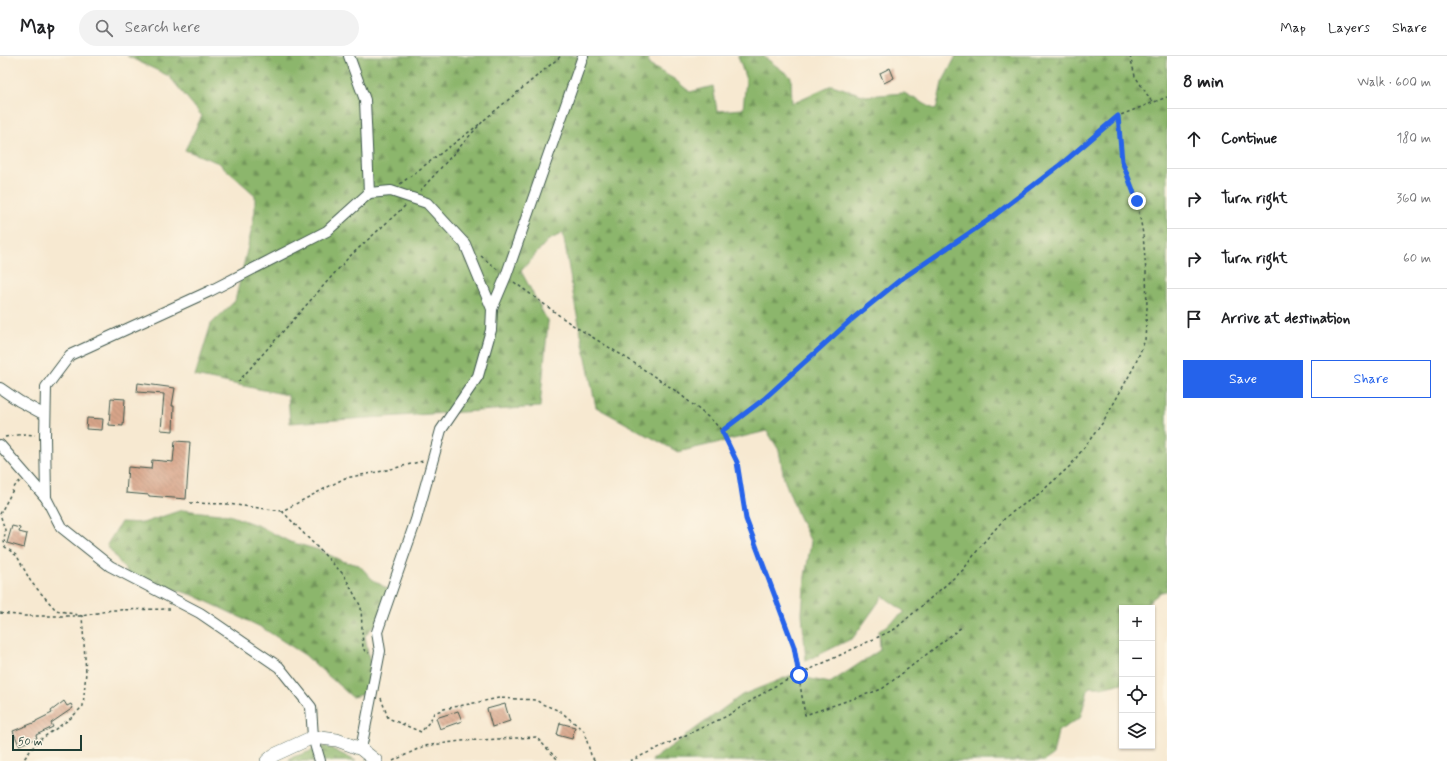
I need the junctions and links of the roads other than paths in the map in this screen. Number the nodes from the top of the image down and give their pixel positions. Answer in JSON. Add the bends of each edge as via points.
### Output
{"nodes":[{"id":1,"x":349,"y":56,"type":"edge"},
{"id":2,"x":583,"y":56,"type":"edge"},
{"id":3,"x":369,"y":193,"type":"junction"},
{"id":4,"x":492,"y":309,"type":"junction"},
{"id":5,"x":0,"y":388,"type":"edge"},
{"id":6,"x":45,"y":415,"type":"junction"},
{"id":7,"x":0,"y":444,"type":"edge"},
{"id":8,"x":46,"y":498,"type":"junction"},
{"id":9,"x":313,"y":737,"type":"junction"},
{"id":10,"x":361,"y":749,"type":"junction"},
{"id":11,"x":267,"y":761,"type":"edge"},
{"id":12,"x":320,"y":761,"type":"edge"},
{"id":13,"x":376,"y":761,"type":"edge"}],
"edges":[{"from":1,"to":3,"type":"street","via":[[365,100]]},
{"from":2,"to":4,"type":"street","via":[[506,276]]},
{"from":3,"to":4,"type":"street","via":[[391,191],[427,203],[465,244]]},
{"from":3,"to":6,"type":"street","via":[[327,231],[210,291],[70,355],[46,387]]},
{"from":4,"to":10,"type":"street","via":[[491,330],[478,376],[441,430],[416,520],[377,632],[380,651]]},
{"from":5,"to":6,"type":"street"},
{"from":6,"to":8,"type":"street"},
{"from":7,"to":8,"type":"street"},
{"from":8,"to":9,"type":"street","via":[[61,527],[110,566],[200,613],[279,667],[311,708]]},
{"from":9,"to":10,"type":"main road","via":[[337,740]]},
{"from":9,"to":11,"type":"main road","via":[[274,755]]},
{"from":9,"to":12,"type":"street"},
{"from":10,"to":13,"type":"main road"}]}
